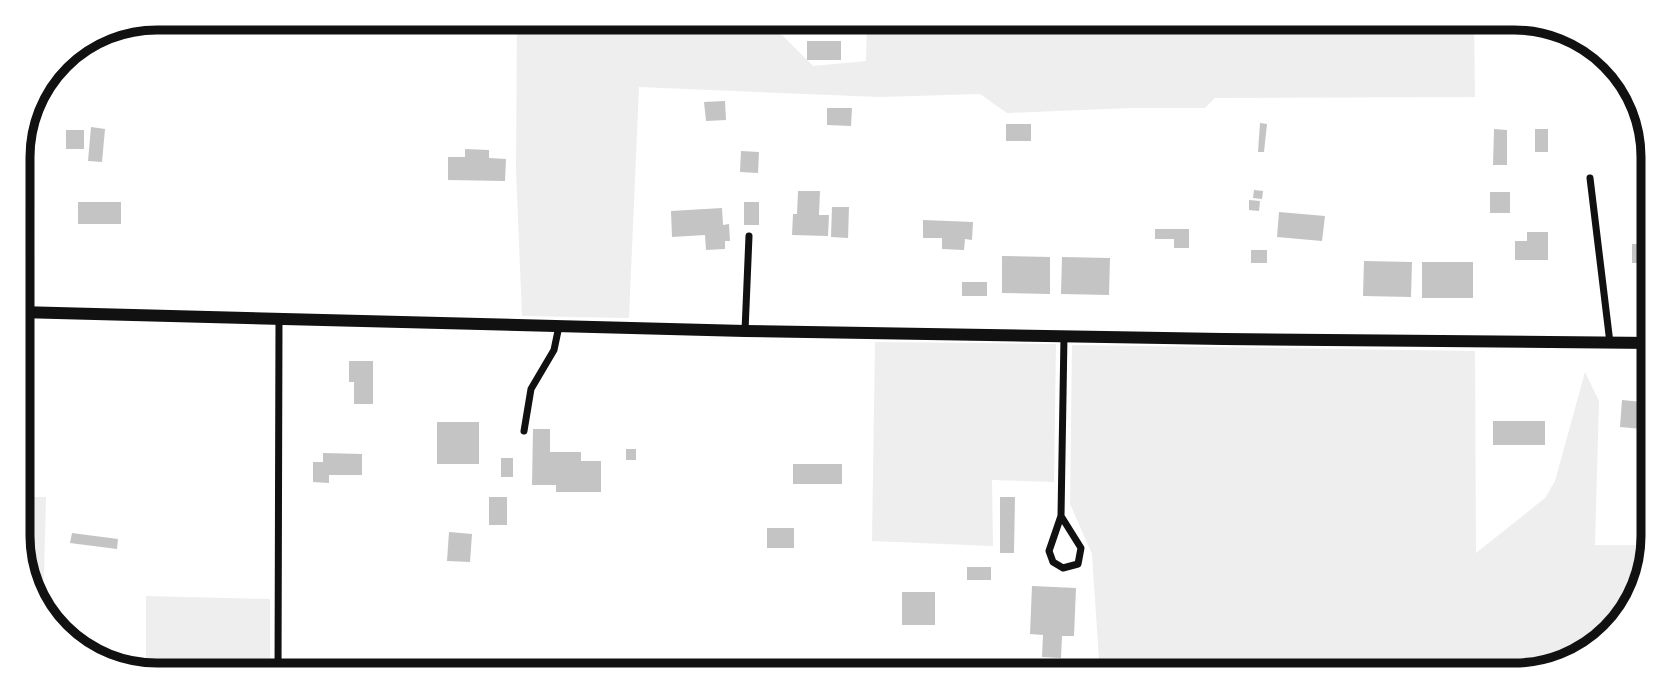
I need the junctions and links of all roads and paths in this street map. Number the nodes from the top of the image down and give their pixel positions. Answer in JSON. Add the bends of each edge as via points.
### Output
{"nodes":[{"id":1,"x":1590,"y":178,"type":"dead end"},
{"id":2,"x":749,"y":236,"type":"dead end"},
{"id":3,"x":30,"y":312,"type":"edge"},
{"id":4,"x":279,"y":319,"type":"junction"},
{"id":5,"x":559,"y":326,"type":"junction"},
{"id":6,"x":745,"y":331,"type":"junction"},
{"id":7,"x":1064,"y":335,"type":"junction"},
{"id":8,"x":1610,"y":343,"type":"junction"},
{"id":9,"x":1641,"y":343,"type":"edge"},
{"id":10,"x":524,"y":431,"type":"dead end"},
{"id":11,"x":1061,"y":516,"type":"junction"},
{"id":12,"x":278,"y":663,"type":"edge"}],
"edges":[{"from":1,"to":8,"type":"street"},
{"from":2,"to":6,"type":"street"},
{"from":3,"to":4,"type":"street"},
{"from":4,"to":5,"type":"street"},
{"from":4,"to":12,"type":"street"},
{"from":5,"to":6,"type":"street"},
{"from":5,"to":10,"type":"street","via":[[554,350],[531,389]]},
{"from":6,"to":7,"type":"street"},
{"from":7,"to":8,"type":"street"},
{"from":7,"to":11,"type":"street"},
{"from":8,"to":9,"type":"street"},
{"from":11,"to":11,"type":"street","via":[[1049,551],[1053,562],[1063,568],[1078,564],[1081,548]]}]}
